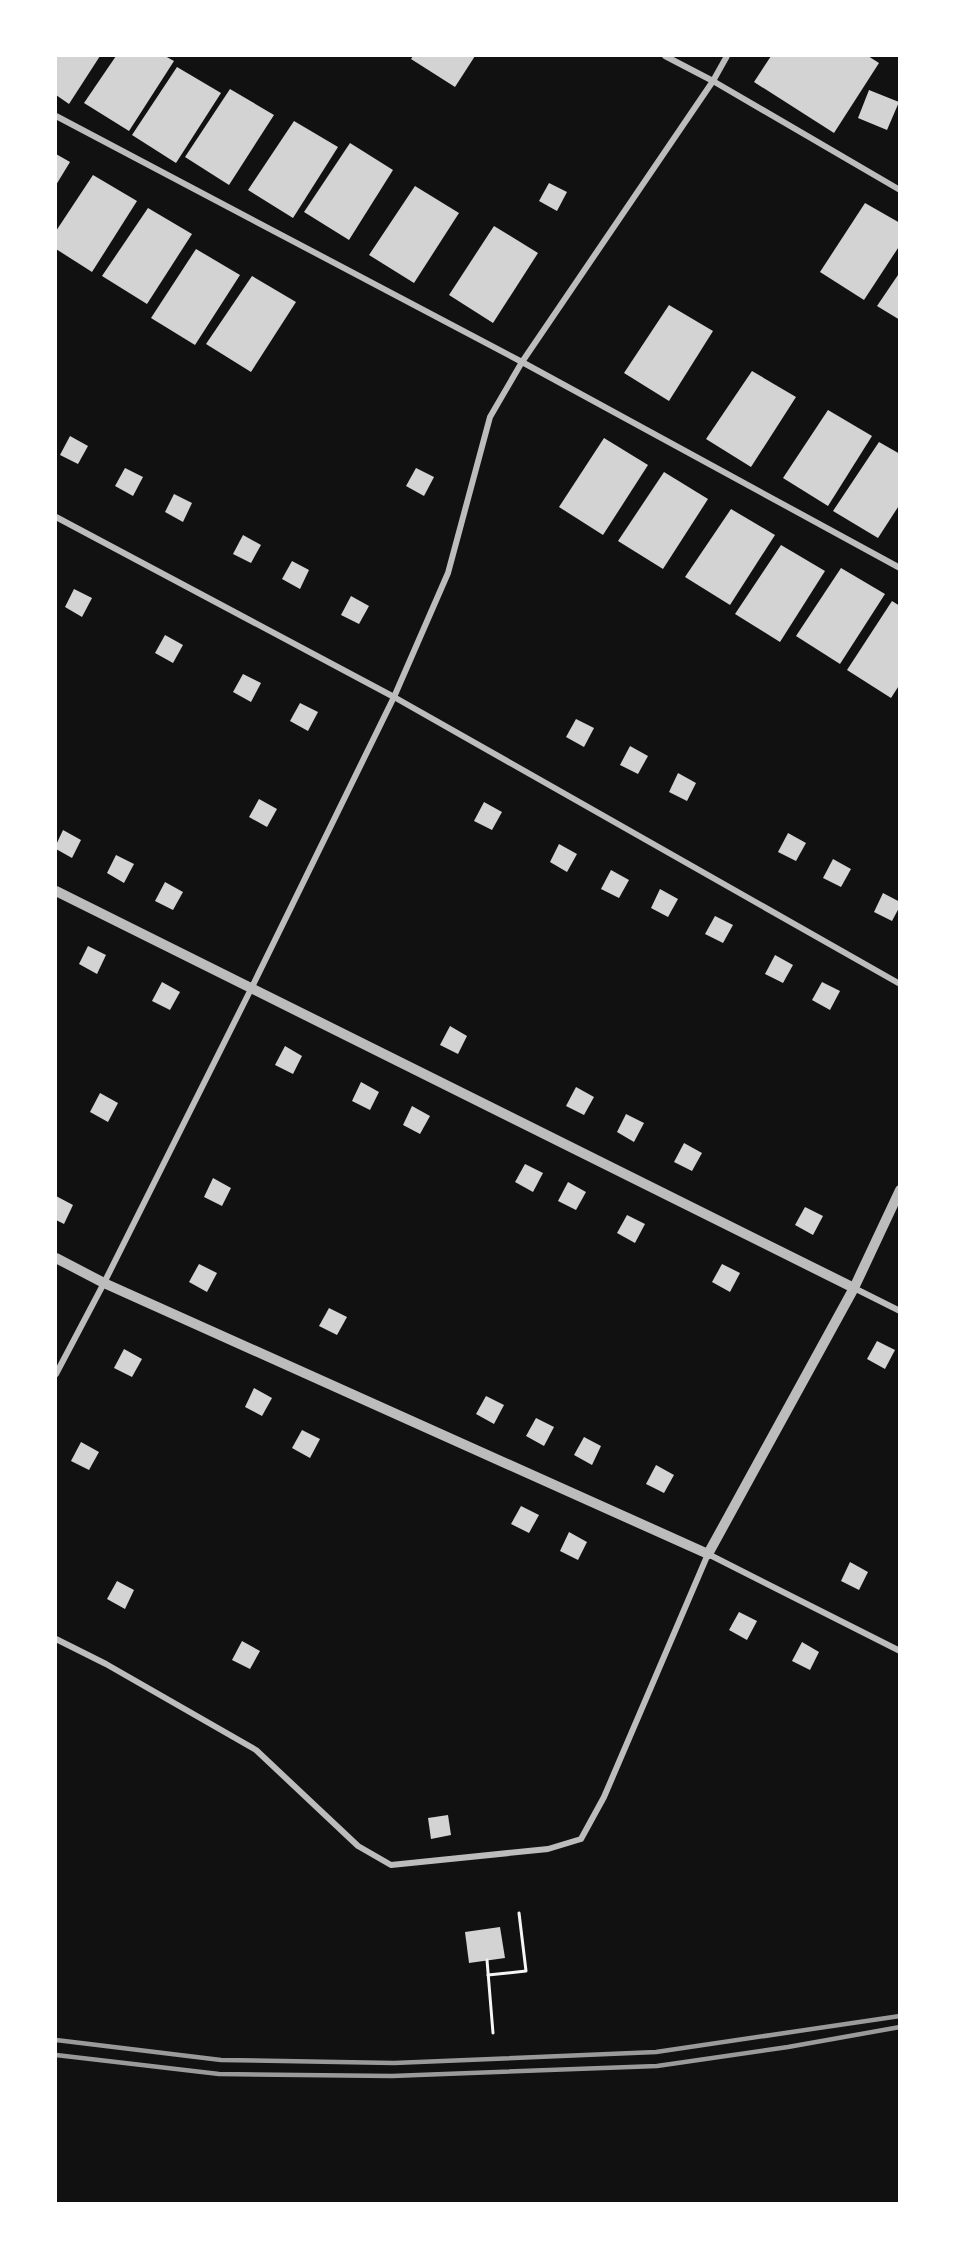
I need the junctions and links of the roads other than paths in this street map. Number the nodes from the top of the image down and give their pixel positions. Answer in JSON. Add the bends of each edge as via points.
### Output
{"nodes":[{"id":1,"x":665,"y":56,"type":"edge"},
{"id":2,"x":727,"y":56,"type":"edge"},
{"id":3,"x":713,"y":81,"type":"junction"},
{"id":4,"x":56,"y":116,"type":"edge"},
{"id":5,"x":900,"y":190,"type":"edge"},
{"id":6,"x":522,"y":362,"type":"junction"},
{"id":7,"x":56,"y":517,"type":"edge"},
{"id":8,"x":900,"y":568,"type":"edge"},
{"id":9,"x":394,"y":697,"type":"junction"},
{"id":10,"x":56,"y":891,"type":"edge"},
{"id":11,"x":900,"y":984,"type":"edge"},
{"id":12,"x":251,"y":988,"type":"junction"},
{"id":13,"x":900,"y":1190,"type":"edge"},
{"id":14,"x":56,"y":1258,"type":"edge"},
{"id":15,"x":104,"y":1283,"type":"junction"},
{"id":16,"x":854,"y":1288,"type":"junction"},
{"id":17,"x":900,"y":1311,"type":"edge"},
{"id":18,"x":56,"y":1374,"type":"edge"},
{"id":19,"x":708,"y":1554,"type":"junction"},
{"id":20,"x":56,"y":1639,"type":"edge"},
{"id":21,"x":900,"y":1651,"type":"edge"}],
"edges":[{"from":1,"to":3,"type":"street"},
{"from":2,"to":3,"type":"street"},
{"from":3,"to":5,"type":"street"},
{"from":3,"to":6,"type":"street"},
{"from":4,"to":6,"type":"street"},
{"from":6,"to":8,"type":"street"},
{"from":6,"to":9,"type":"street","via":[[490,417],[447,573]]},
{"from":7,"to":9,"type":"street"},
{"from":9,"to":11,"type":"street"},
{"from":9,"to":12,"type":"street"},
{"from":10,"to":12,"type":"street"},
{"from":12,"to":15,"type":"street"},
{"from":12,"to":16,"type":"street"},
{"from":13,"to":16,"type":"street"},
{"from":14,"to":15,"type":"street"},
{"from":15,"to":18,"type":"street"},
{"from":15,"to":19,"type":"street"},
{"from":16,"to":17,"type":"street"},
{"from":16,"to":19,"type":"street"},
{"from":19,"to":20,"type":"street","via":[[604,1797],[581,1839],[548,1849],[391,1865],[358,1846],[256,1749]]},
{"from":19,"to":21,"type":"street"}]}
